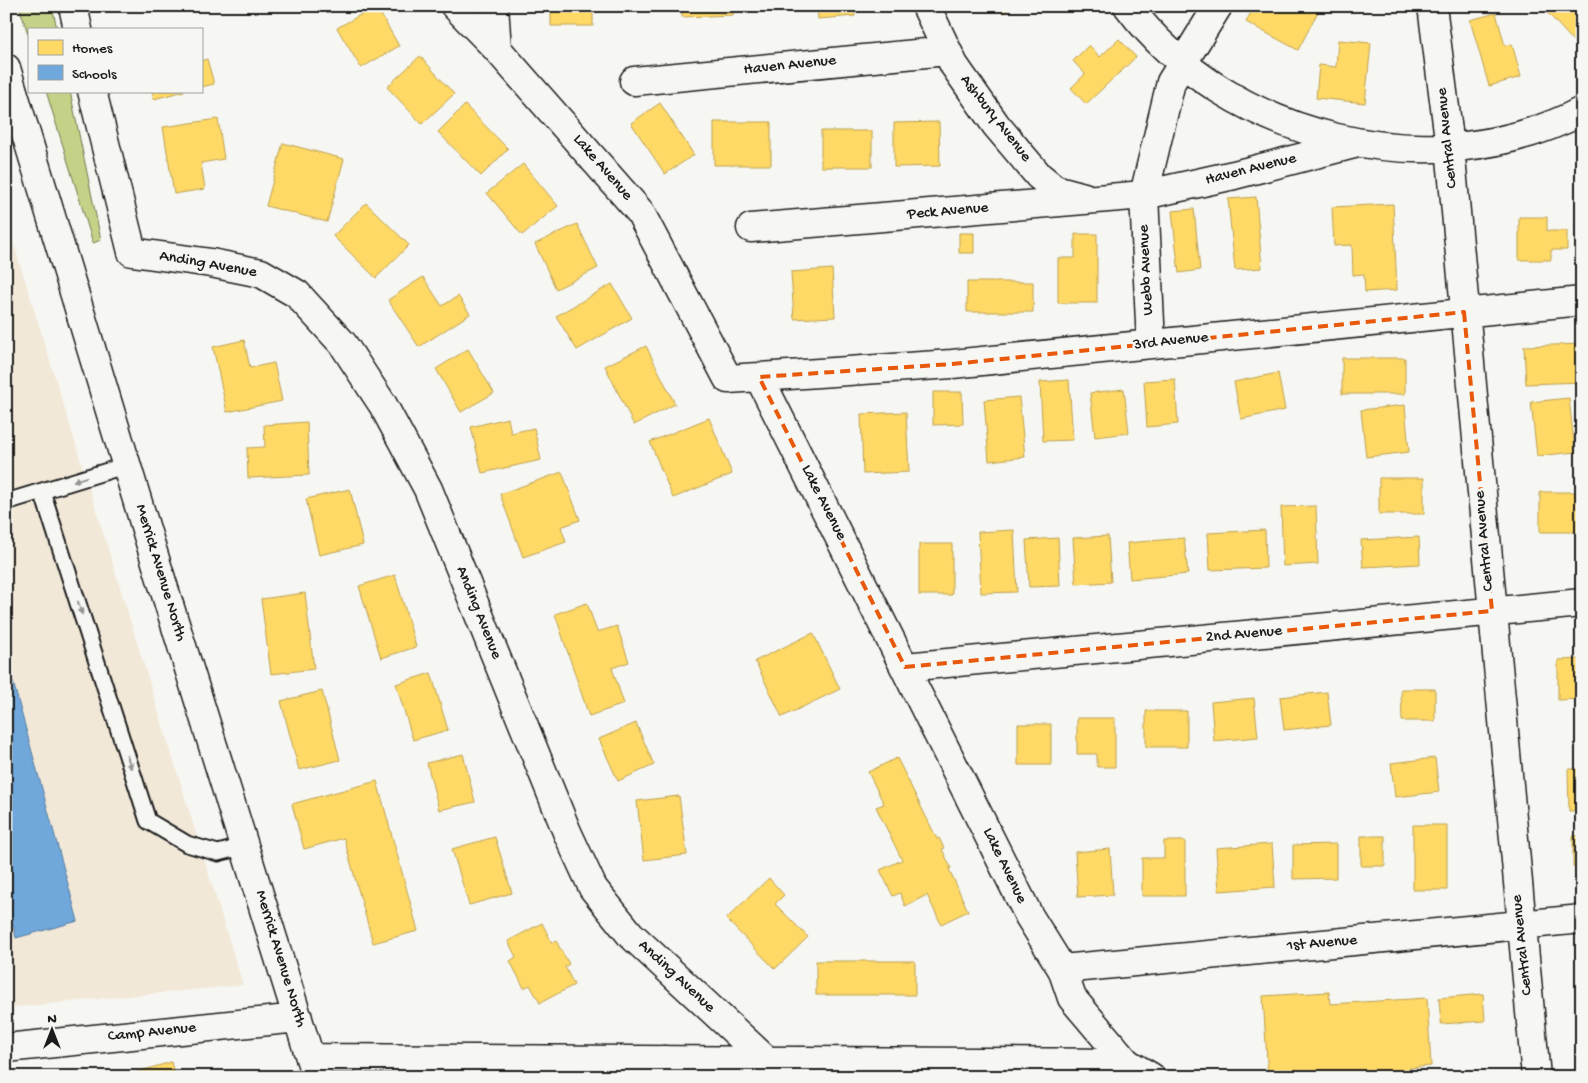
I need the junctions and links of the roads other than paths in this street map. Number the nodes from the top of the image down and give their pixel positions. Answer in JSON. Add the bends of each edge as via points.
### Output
{"nodes":[{"id":1,"x":73,"y":6,"type":"edge"},
{"id":2,"x":455,"y":6,"type":"edge"},
{"id":3,"x":494,"y":6,"type":"edge"},
{"id":4,"x":926,"y":6,"type":"edge"},
{"id":5,"x":1128,"y":6,"type":"edge"},
{"id":6,"x":1218,"y":6,"type":"edge"},
{"id":7,"x":1432,"y":6,"type":"edge"},
{"id":8,"x":78,"y":28,"type":"edge"},
{"id":9,"x":497,"y":49,"type":"junction"},
{"id":10,"x":947,"y":51,"type":"junction"},
{"id":11,"x":1181,"y":63,"type":"junction"},
{"id":12,"x":6,"y":68,"type":"edge"},
{"id":13,"x":634,"y":81,"type":"dead end"},
{"id":14,"x":92,"y":92,"type":"edge"},
{"id":15,"x":1582,"y":111,"type":"edge"},
{"id":16,"x":1358,"y":143,"type":"junction"},
{"id":17,"x":1450,"y":147,"type":"junction"},
{"id":18,"x":1144,"y":195,"type":"junction"},
{"id":19,"x":1093,"y":199,"type":"junction"},
{"id":20,"x":751,"y":228,"type":"dead end"},
{"id":21,"x":1582,"y":300,"type":"edge"},
{"id":22,"x":1464,"y":312,"type":"junction"},
{"id":23,"x":1151,"y":344,"type":"junction"},
{"id":24,"x":759,"y":377,"type":"junction"},
{"id":25,"x":127,"y":465,"type":"junction"},
{"id":26,"x":42,"y":491,"type":"junction"},
{"id":27,"x":6,"y":502,"type":"edge"},
{"id":28,"x":1582,"y":603,"type":"edge"},
{"id":29,"x":1492,"y":611,"type":"junction"},
{"id":30,"x":906,"y":667,"type":"junction"},
{"id":31,"x":245,"y":846,"type":"junction"},
{"id":32,"x":1582,"y":919,"type":"edge"},
{"id":33,"x":1521,"y":924,"type":"junction"},
{"id":34,"x":1062,"y":968,"type":"junction"},
{"id":35,"x":298,"y":1018,"type":"junction"},
{"id":36,"x":6,"y":1048,"type":"edge"},
{"id":37,"x":766,"y":1060,"type":"junction"},
{"id":38,"x":1127,"y":1063,"type":"junction"},
{"id":39,"x":313,"y":1068,"type":"edge"},
{"id":40,"x":401,"y":1068,"type":"edge"},
{"id":41,"x":666,"y":1068,"type":"edge"},
{"id":42,"x":993,"y":1069,"type":"edge"},
{"id":43,"x":1151,"y":1077,"type":"edge"},
{"id":44,"x":1536,"y":1077,"type":"edge"}],
"edges":[{"from":1,"to":8,"type":"street"},
{"from":2,"to":9,"type":"street","name":"Lake Avenue"},
{"from":3,"to":9,"type":"street"},
{"from":4,"to":10,"type":"street","name":"Ashbury Avenue"},
{"from":5,"to":11,"type":"street"},
{"from":6,"to":11,"type":"street","name":"Webb Avenue"},
{"from":7,"to":17,"type":"street","name":"Central Avenue"},
{"from":9,"to":24,"type":"street","name":"Lake Avenue","via":[[640,212],[728,379]]},
{"from":10,"to":13,"type":"street","name":"Haven Avenue"},
{"from":10,"to":19,"type":"street","name":"Ashbury Avenue","via":[[996,125],[1039,176],[1055,189]]},
{"from":11,"to":16,"type":"street","via":[[1220,90],[1261,112],[1322,135]]},
{"from":11,"to":18,"type":"street","name":"Webb Avenue","via":[[1163,109]]},
{"from":12,"to":25,"type":"street","name":"Merrick Avenue North"},
{"from":14,"to":37,"type":"street","name":"Anding Avenue","via":[[132,252],[261,273],[297,294],[343,344],[383,405],[428,489],[592,888],[630,934]]},
{"from":15,"to":17,"type":"street","via":[[1534,130]]},
{"from":16,"to":17,"type":"street","via":[[1404,148]]},
{"from":16,"to":18,"type":"street","name":"Haven Avenue"},
{"from":17,"to":22,"type":"street","name":"Central Avenue"},
{"from":18,"to":19,"type":"street","name":"Peck Avenue"},
{"from":18,"to":23,"type":"street","name":"Webb Avenue"},
{"from":19,"to":20,"type":"street","name":"Peck Avenue"},
{"from":21,"to":22,"type":"street","name":"3rd Avenue"},
{"from":22,"to":23,"type":"street","name":"3rd Avenue"},
{"from":22,"to":29,"type":"street","name":"Central Avenue"},
{"from":23,"to":24,"type":"street","name":"3rd Avenue","via":[[952,364]]},
{"from":24,"to":30,"type":"street","name":"Lake Avenue"},
{"from":25,"to":26,"type":"lane","one_way":true},
{"from":25,"to":31,"type":"street","name":"Merrick Avenue North"},
{"from":26,"to":27,"type":"lane"},
{"from":26,"to":31,"type":"lane","one_way":true,"via":[[148,821],[186,844],[218,853]]},
{"from":28,"to":29,"type":"street","name":"2nd Avenue"},
{"from":29,"to":30,"type":"street","name":"2nd Avenue"},
{"from":29,"to":33,"type":"street","name":"Central Avenue"},
{"from":30,"to":34,"type":"street","name":"Lake Avenue","via":[[1029,916]]},
{"from":31,"to":35,"type":"street","name":"Merrick Avenue North"},
{"from":32,"to":33,"type":"street","name":"1st Avenue"},
{"from":33,"to":34,"type":"street","name":"1st Avenue"},
{"from":33,"to":44,"type":"street","name":"Central Avenue"},
{"from":34,"to":38,"type":"street","name":"Lake Avenue","via":[[1072,998]]},
{"from":35,"to":36,"type":"street","name":"Camp Avenue"},
{"from":35,"to":39,"type":"street","name":"Merrick Avenue North"},
{"from":37,"to":41,"type":"street"},
{"from":37,"to":42,"type":"street"},
{"from":38,"to":42,"type":"street"},
{"from":38,"to":43,"type":"street"},
{"from":39,"to":40,"type":"street"},
{"from":40,"to":41,"type":"street"}]}
